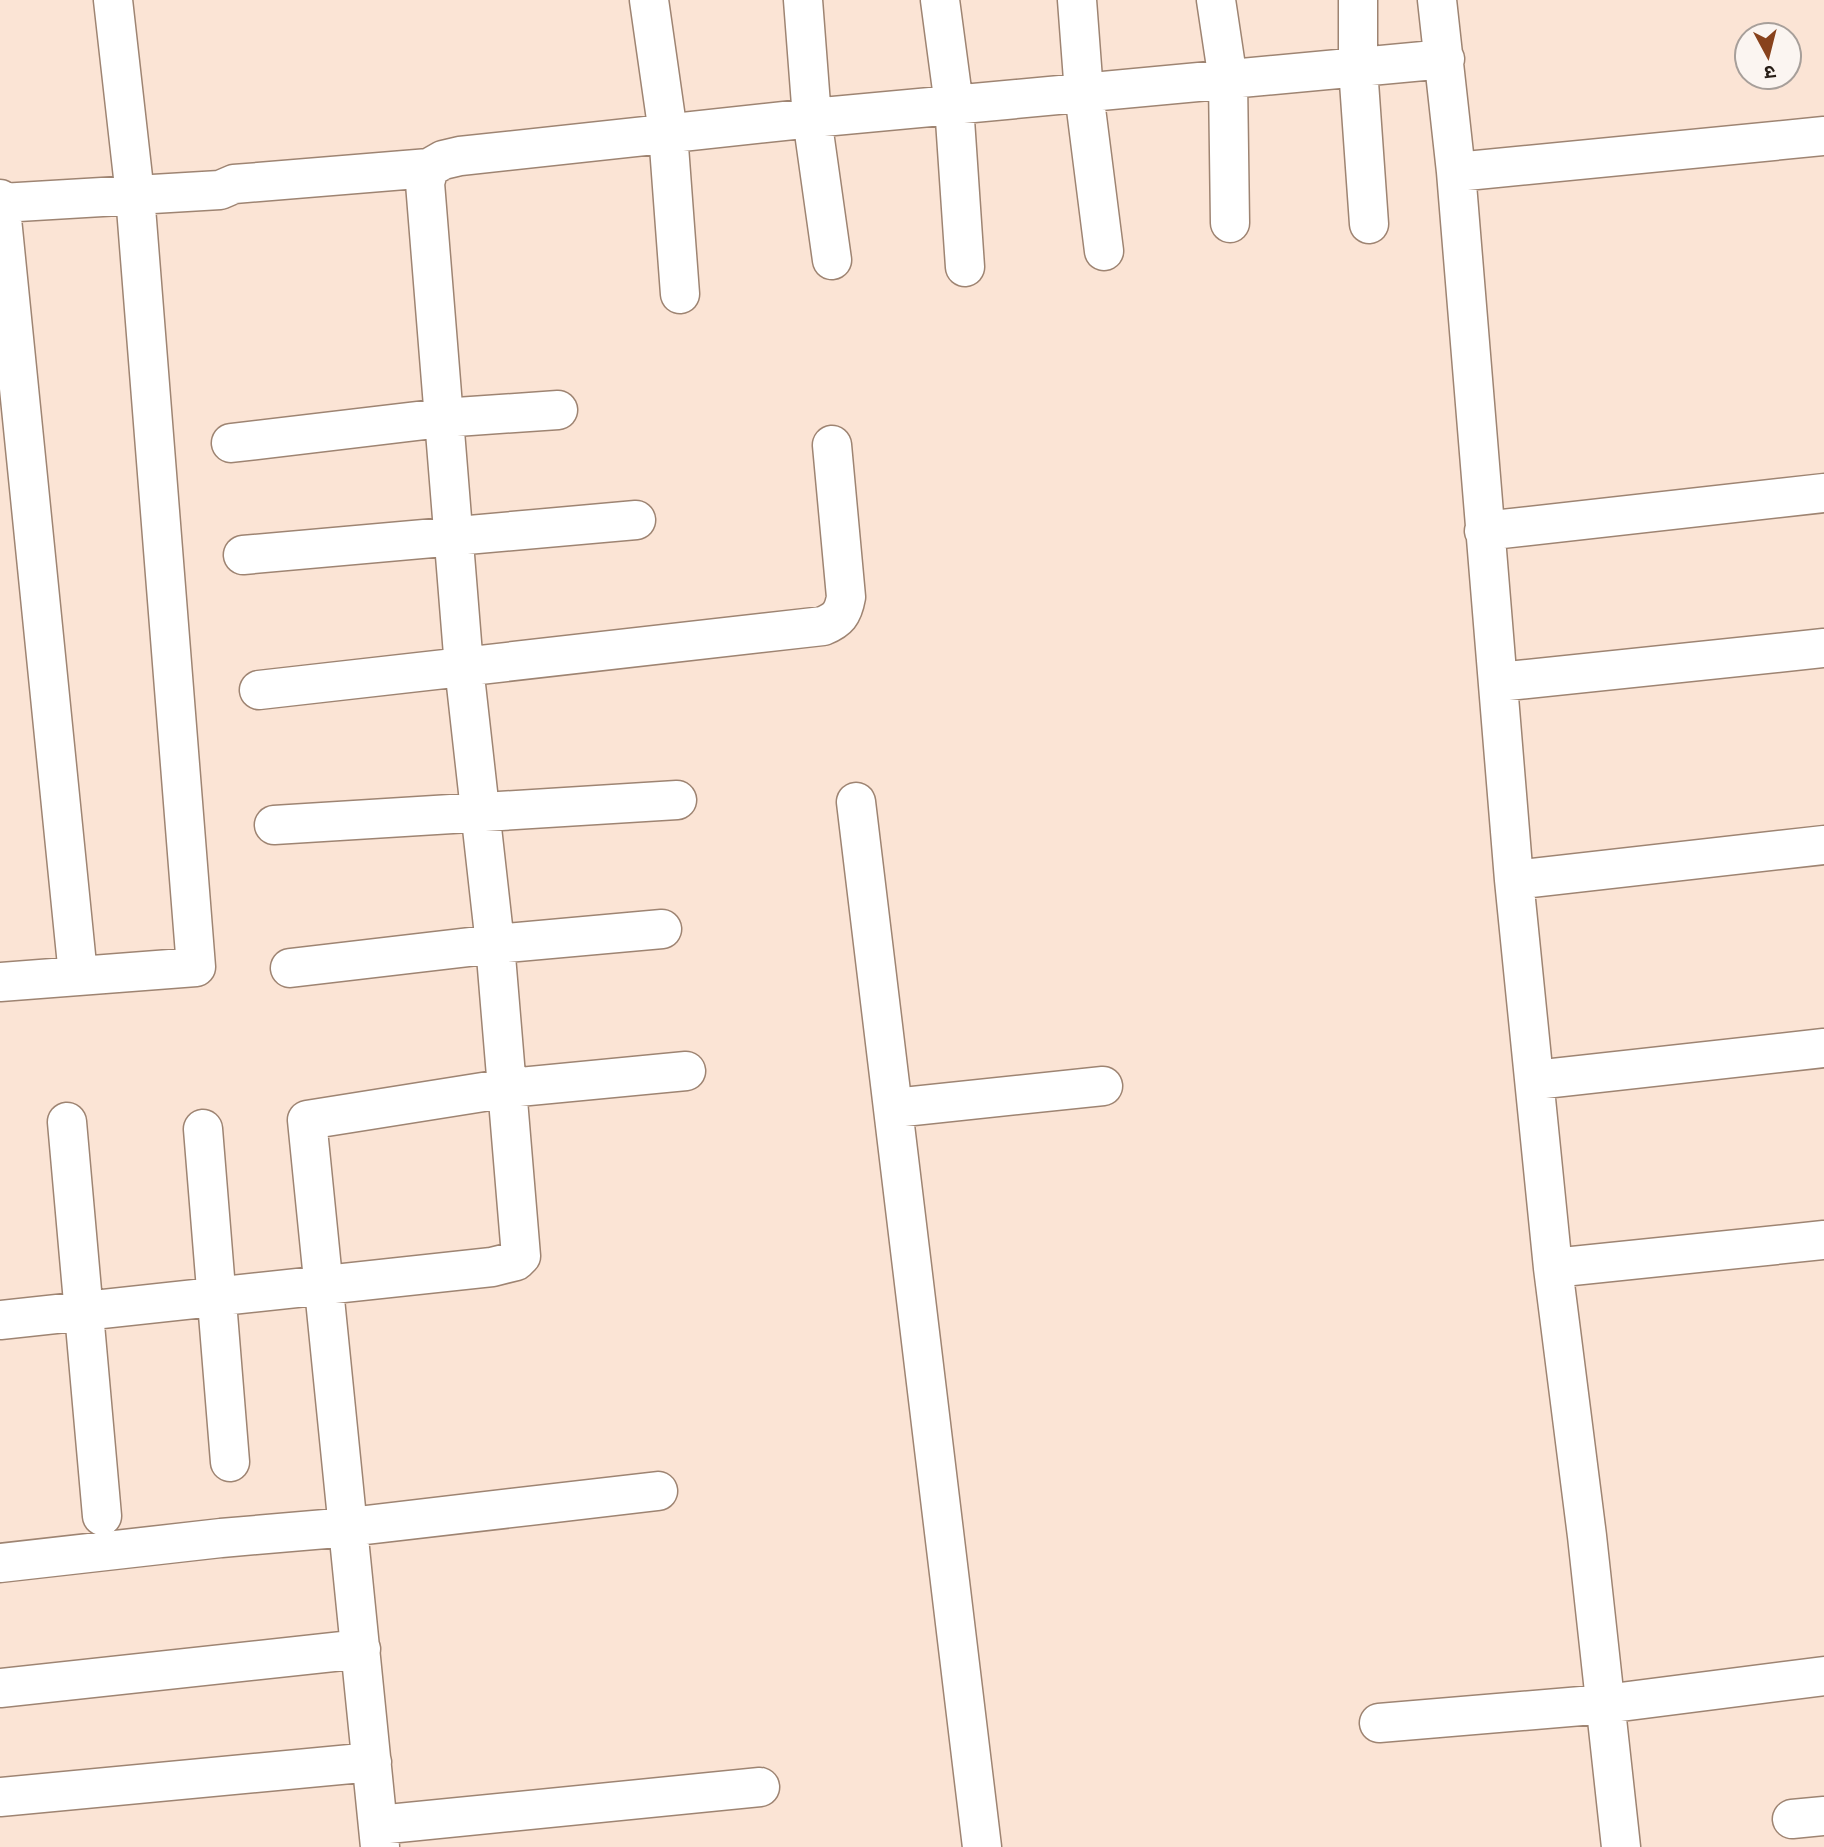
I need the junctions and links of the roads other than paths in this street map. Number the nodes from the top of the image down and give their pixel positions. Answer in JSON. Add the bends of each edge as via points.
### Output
{"nodes":[{"id":1,"x":113,"y":0,"type":"edge"},
{"id":2,"x":649,"y":0,"type":"edge"},
{"id":3,"x":803,"y":0,"type":"edge"},
{"id":4,"x":940,"y":0,"type":"edge"},
{"id":5,"x":1077,"y":0,"type":"edge"},
{"id":6,"x":1216,"y":0,"type":"edge"},
{"id":7,"x":1358,"y":0,"type":"edge"},
{"id":8,"x":1437,"y":0,"type":"edge"},
{"id":9,"x":1445,"y":59,"type":"junction"},
{"id":10,"x":1358,"y":68,"type":"junction"},
{"id":11,"x":1228,"y":79,"type":"junction"},
{"id":12,"x":1084,"y":93,"type":"junction"},
{"id":13,"x":954,"y":105,"type":"junction"},
{"id":14,"x":812,"y":118,"type":"junction"},
{"id":15,"x":668,"y":133,"type":"junction"},
{"id":16,"x":1824,"y":136,"type":"edge"},
{"id":17,"x":429,"y":167,"type":"junction"},
{"id":18,"x":1455,"y":172,"type":"junction"},
{"id":19,"x":135,"y":195,"type":"junction"},
{"id":20,"x":0,"y":201,"type":"edge"},
{"id":21,"x":1230,"y":223,"type":"dead end"},
{"id":22,"x":1369,"y":223,"type":"dead end"},
{"id":23,"x":1104,"y":251,"type":"dead end"},
{"id":24,"x":832,"y":260,"type":"dead end"},
{"id":25,"x":965,"y":267,"type":"dead end"},
{"id":26,"x":680,"y":295,"type":"dead end"},
{"id":27,"x":558,"y":410,"type":"dead end"},
{"id":28,"x":442,"y":418,"type":"junction"},
{"id":29,"x":231,"y":443,"type":"dead end"},
{"id":30,"x":832,"y":445,"type":"dead end"},
{"id":31,"x":1824,"y":493,"type":"edge"},
{"id":32,"x":636,"y":520,"type":"dead end"},
{"id":33,"x":1484,"y":531,"type":"junction"},
{"id":34,"x":453,"y":537,"type":"junction"},
{"id":35,"x":243,"y":555,"type":"dead end"},
{"id":36,"x":1824,"y":648,"type":"edge"},
{"id":37,"x":464,"y":667,"type":"junction"},
{"id":38,"x":1498,"y":682,"type":"junction"},
{"id":39,"x":259,"y":690,"type":"dead end"},
{"id":40,"x":677,"y":800,"type":"dead end"},
{"id":41,"x":856,"y":802,"type":"dead end"},
{"id":42,"x":481,"y":812,"type":"junction"},
{"id":43,"x":274,"y":825,"type":"dead end"},
{"id":44,"x":1824,"y":845,"type":"edge"},
{"id":45,"x":1514,"y":880,"type":"junction"},
{"id":46,"x":662,"y":929,"type":"dead end"},
{"id":47,"x":495,"y":944,"type":"junction"},
{"id":48,"x":290,"y":968,"type":"dead end"},
{"id":49,"x":78,"y":975,"type":"junction"},
{"id":50,"x":0,"y":982,"type":"edge"},
{"id":51,"x":1824,"y":1048,"type":"edge"},
{"id":52,"x":686,"y":1072,"type":"dead end"},
{"id":53,"x":1535,"y":1080,"type":"junction"},
{"id":54,"x":1103,"y":1086,"type":"dead end"},
{"id":55,"x":508,"y":1088,"type":"junction"},
{"id":56,"x":894,"y":1108,"type":"junction"},
{"id":57,"x":67,"y":1122,"type":"dead end"},
{"id":58,"x":203,"y":1129,"type":"dead end"},
{"id":59,"x":1824,"y":1240,"type":"edge"},
{"id":60,"x":1553,"y":1268,"type":"junction"},
{"id":61,"x":325,"y":1286,"type":"junction"},
{"id":62,"x":218,"y":1296,"type":"junction"},
{"id":63,"x":84,"y":1311,"type":"junction"},
{"id":64,"x":0,"y":1320,"type":"edge"},
{"id":65,"x":230,"y":1462,"type":"dead end"},
{"id":66,"x":658,"y":1491,"type":"dead end"},
{"id":67,"x":103,"y":1516,"type":"dead end"},
{"id":68,"x":349,"y":1527,"type":"junction"},
{"id":69,"x":0,"y":1563,"type":"edge"},
{"id":70,"x":361,"y":1648,"type":"junction"},
{"id":71,"x":1824,"y":1676,"type":"edge"},
{"id":72,"x":0,"y":1688,"type":"edge"},
{"id":73,"x":1605,"y":1704,"type":"junction"},
{"id":74,"x":1380,"y":1723,"type":"dead end"},
{"id":75,"x":372,"y":1762,"type":"junction"},
{"id":76,"x":760,"y":1787,"type":"dead end"},
{"id":77,"x":0,"y":1797,"type":"edge"},
{"id":78,"x":379,"y":1836,"type":"edge"},
{"id":79,"x":982,"y":1847,"type":"edge"},
{"id":80,"x":1621,"y":1847,"type":"edge"}],
"edges":[{"from":1,"to":19,"type":"street"},
{"from":2,"to":15,"type":"street"},
{"from":3,"to":14,"type":"street"},
{"from":4,"to":13,"type":"street"},
{"from":5,"to":12,"type":"street"},
{"from":6,"to":11,"type":"street"},
{"from":7,"to":10,"type":"street"},
{"from":8,"to":9,"type":"street"},
{"from":9,"to":10,"type":"street"},
{"from":9,"to":18,"type":"street"},
{"from":10,"to":11,"type":"street"},
{"from":10,"to":22,"type":"street"},
{"from":11,"to":12,"type":"street"},
{"from":11,"to":21,"type":"street"},
{"from":12,"to":13,"type":"street"},
{"from":12,"to":23,"type":"street"},
{"from":13,"to":14,"type":"street"},
{"from":13,"to":25,"type":"street"},
{"from":14,"to":15,"type":"street"},
{"from":14,"to":24,"type":"street"},
{"from":15,"to":17,"type":"street","via":[[460,156]]},
{"from":15,"to":26,"type":"street"},
{"from":16,"to":18,"type":"street"},
{"from":17,"to":19,"type":"street"},
{"from":17,"to":28,"type":"street","via":[[425,183]]},
{"from":18,"to":33,"type":"street"},
{"from":19,"to":20,"type":"street"},
{"from":19,"to":49,"type":"street","via":[[197,967]]},
{"from":20,"to":49,"type":"street"},
{"from":27,"to":28,"type":"street"},
{"from":28,"to":29,"type":"street"},
{"from":28,"to":34,"type":"street"},
{"from":30,"to":37,"type":"street","via":[[846,597],[837,620],[823,626]]},
{"from":31,"to":33,"type":"street"},
{"from":32,"to":34,"type":"street"},
{"from":33,"to":38,"type":"street"},
{"from":34,"to":35,"type":"street"},
{"from":34,"to":37,"type":"street"},
{"from":36,"to":38,"type":"street"},
{"from":37,"to":39,"type":"street"},
{"from":37,"to":42,"type":"street"},
{"from":38,"to":45,"type":"street"},
{"from":40,"to":42,"type":"street"},
{"from":41,"to":56,"type":"street"},
{"from":42,"to":43,"type":"street"},
{"from":42,"to":47,"type":"street"},
{"from":44,"to":45,"type":"street"},
{"from":45,"to":53,"type":"street"},
{"from":46,"to":47,"type":"street"},
{"from":47,"to":48,"type":"street"},
{"from":47,"to":55,"type":"street"},
{"from":49,"to":50,"type":"street"},
{"from":51,"to":53,"type":"street"},
{"from":52,"to":55,"type":"street"},
{"from":53,"to":60,"type":"street"},
{"from":54,"to":56,"type":"street"},
{"from":55,"to":61,"type":"street","via":[[521,1256],[492,1267]]},
{"from":55,"to":61,"type":"street","via":[[307,1120]]},
{"from":56,"to":79,"type":"street"},
{"from":57,"to":63,"type":"street"},
{"from":58,"to":62,"type":"street"},
{"from":59,"to":60,"type":"street"},
{"from":60,"to":73,"type":"street"},
{"from":61,"to":62,"type":"street"},
{"from":61,"to":68,"type":"street"},
{"from":62,"to":63,"type":"street"},
{"from":62,"to":65,"type":"street"},
{"from":63,"to":64,"type":"street"},
{"from":63,"to":67,"type":"street"},
{"from":66,"to":68,"type":"street"},
{"from":68,"to":69,"type":"street"},
{"from":68,"to":70,"type":"street"},
{"from":70,"to":72,"type":"street"},
{"from":70,"to":75,"type":"street"},
{"from":71,"to":73,"type":"street"},
{"from":73,"to":74,"type":"street"},
{"from":73,"to":80,"type":"street"},
{"from":75,"to":77,"type":"street"},
{"from":75,"to":78,"type":"street"},
{"from":76,"to":78,"type":"street"}]}
